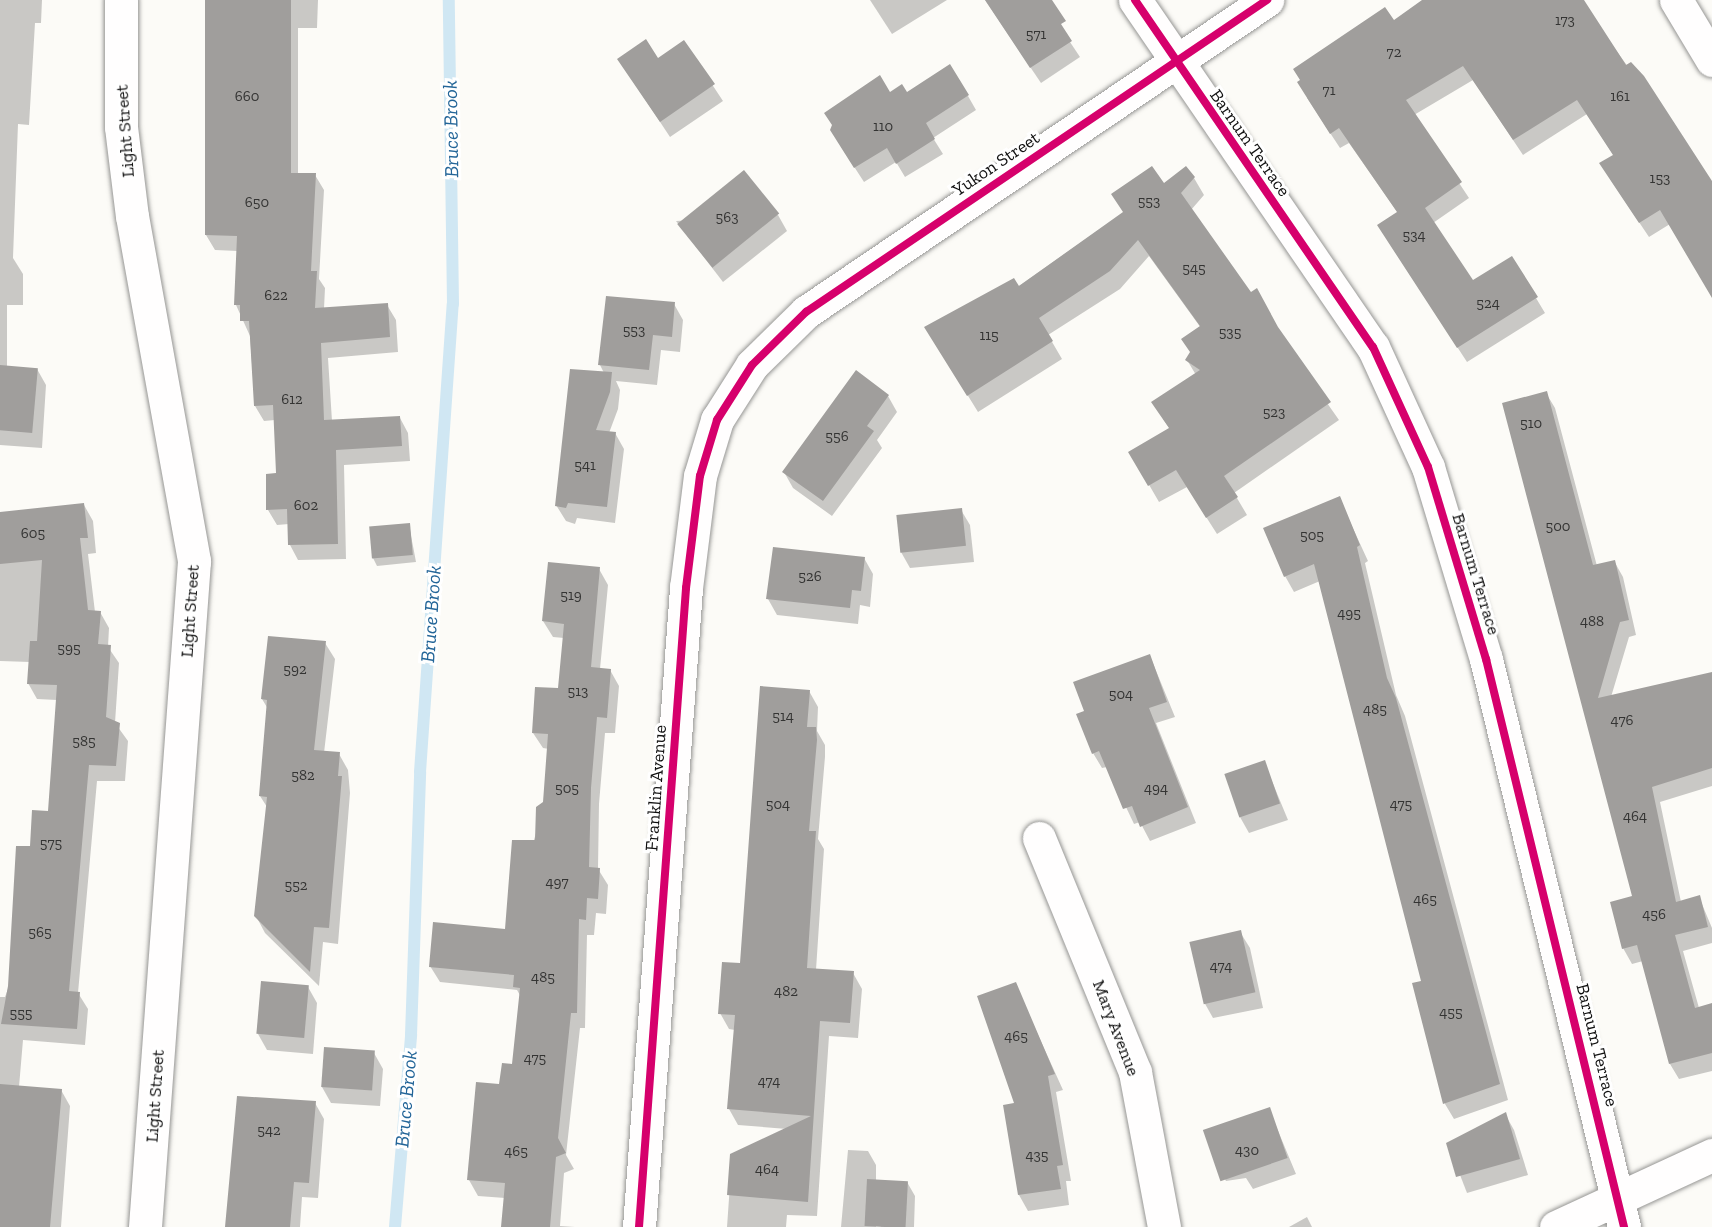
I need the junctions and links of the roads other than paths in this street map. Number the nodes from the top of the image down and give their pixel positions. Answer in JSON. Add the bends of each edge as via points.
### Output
{"nodes":[{"id":1,"x":121,"y":0,"type":"edge"},
{"id":2,"x":1135,"y":0,"type":"edge"},
{"id":3,"x":1267,"y":0,"type":"edge"},
{"id":4,"x":1676,"y":0,"type":"edge"},
{"id":5,"x":1175,"y":60,"type":"junction"},
{"id":6,"x":1712,"y":60,"type":"edge"},
{"id":7,"x":752,"y":365,"type":"joint"},
{"id":8,"x":1040,"y":838,"type":"dead end"},
{"id":9,"x":1712,"y":1155,"type":"edge"},
{"id":10,"x":1621,"y":1212,"type":"edge"},
{"id":11,"x":145,"y":1227,"type":"edge"},
{"id":12,"x":639,"y":1227,"type":"edge"},
{"id":13,"x":1164,"y":1227,"type":"edge"},
{"id":14,"x":1556,"y":1227,"type":"edge"}],
"edges":[{"from":1,"to":11,"type":"street","name":"Light Street","via":[[121,127],[132,216],[194,561]]},
{"from":2,"to":5,"type":"street","name":"Barnum Terrace"},
{"from":3,"to":5,"type":"street","name":"Yukon Street"},
{"from":4,"to":6,"type":"street"},
{"from":5,"to":7,"type":"street","name":"Yukon Street","via":[[806,312]]},
{"from":5,"to":10,"type":"street","name":"Barnum Terrace","via":[[1373,347],[1428,467],[1486,659]]},
{"from":7,"to":12,"type":"street","name":"Franklin Avenue","via":[[733,391],[706,446],[692,529]]},
{"from":8,"to":13,"type":"street","name":"Mary Avenue","via":[[1135,1072]]},
{"from":9,"to":10,"type":"street"},
{"from":10,"to":14,"type":"street"}]}
